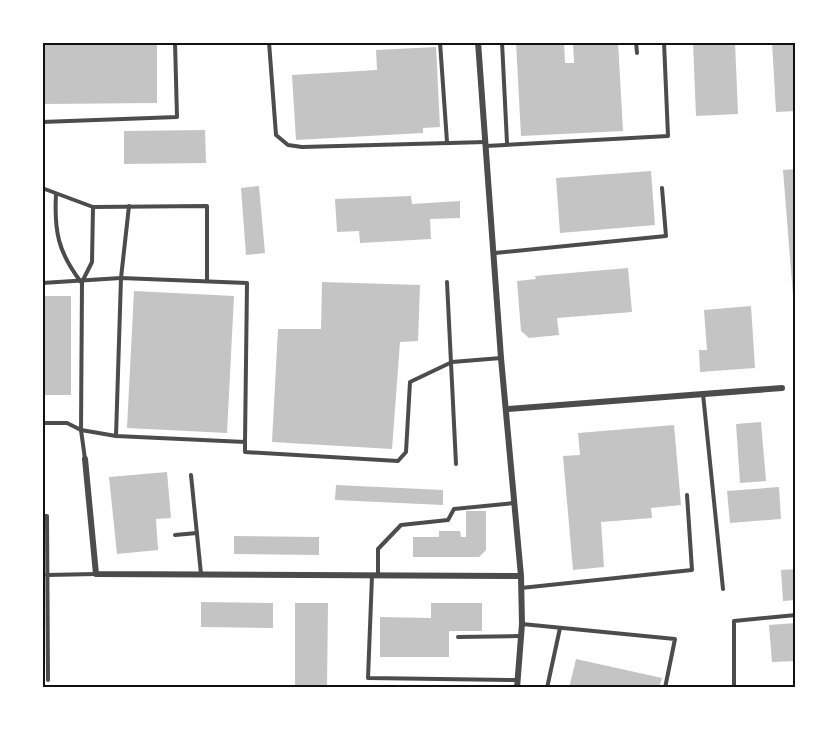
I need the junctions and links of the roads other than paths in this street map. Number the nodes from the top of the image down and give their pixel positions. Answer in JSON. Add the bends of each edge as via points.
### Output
{"nodes":[{"id":1,"x":175,"y":42,"type":"edge"},
{"id":2,"x":269,"y":42,"type":"edge"},
{"id":3,"x":440,"y":42,"type":"edge"},
{"id":4,"x":478,"y":42,"type":"edge"},
{"id":5,"x":502,"y":42,"type":"edge"},
{"id":6,"x":636,"y":42,"type":"edge"},
{"id":7,"x":664,"y":42,"type":"edge"},
{"id":8,"x":637,"y":53,"type":"dead end"},
{"id":9,"x":42,"y":123,"type":"edge"},
{"id":10,"x":447,"y":142,"type":"junction"},
{"id":11,"x":507,"y":143,"type":"junction"},
{"id":12,"x":486,"y":144,"type":"junction"},
{"id":13,"x":42,"y":188,"type":"edge"},
{"id":14,"x":662,"y":188,"type":"dead end"},
{"id":15,"x":56,"y":194,"type":"junction"},
{"id":16,"x":129,"y":206,"type":"junction"},
{"id":17,"x":93,"y":207,"type":"junction"},
{"id":18,"x":495,"y":253,"type":"junction"},
{"id":19,"x":121,"y":278,"type":"junction"},
{"id":20,"x":207,"y":281,"type":"junction"},
{"id":21,"x":82,"y":282,"type":"junction"},
{"id":22,"x":447,"y":282,"type":"dead end"},
{"id":23,"x":42,"y":283,"type":"edge"},
{"id":24,"x":501,"y":358,"type":"junction"},
{"id":25,"x":452,"y":362,"type":"junction"},
{"id":26,"x":782,"y":388,"type":"dead end"},
{"id":27,"x":703,"y":394,"type":"junction"},
{"id":28,"x":508,"y":409,"type":"junction"},
{"id":29,"x":42,"y":423,"type":"edge"},
{"id":30,"x":81,"y":430,"type":"junction"},
{"id":31,"x":116,"y":436,"type":"junction"},
{"id":32,"x":245,"y":442,"type":"junction"},
{"id":33,"x":85,"y":459,"type":"joint"},
{"id":34,"x":456,"y":464,"type":"dead end"},
{"id":35,"x":191,"y":475,"type":"dead end"},
{"id":36,"x":687,"y":495,"type":"dead end"},
{"id":37,"x":515,"y":502,"type":"junction"},
{"id":38,"x":42,"y":516,"type":"edge"},
{"id":39,"x":197,"y":533,"type":"junction"},
{"id":40,"x":175,"y":535,"type":"dead end"},
{"id":41,"x":96,"y":574,"type":"junction"},
{"id":42,"x":47,"y":575,"type":"junction"},
{"id":43,"x":201,"y":575,"type":"junction"},
{"id":44,"x":375,"y":576,"type":"junction"},
{"id":45,"x":521,"y":576,"type":"junction"},
{"id":46,"x":521,"y":588,"type":"junction"},
{"id":47,"x":723,"y":589,"type":"dead end"},
{"id":48,"x":796,"y":615,"type":"edge"},
{"id":49,"x":522,"y":624,"type":"junction"},
{"id":50,"x":560,"y":628,"type":"junction"},
{"id":51,"x":521,"y":636,"type":"junction"},
{"id":52,"x":458,"y":637,"type":"dead end"},
{"id":53,"x":48,"y":680,"type":"dead end"},
{"id":54,"x":518,"y":680,"type":"junction"},
{"id":55,"x":517,"y":688,"type":"edge"},
{"id":56,"x":547,"y":688,"type":"edge"},
{"id":57,"x":665,"y":688,"type":"edge"},
{"id":58,"x":734,"y":688,"type":"edge"},
{"id":59,"x":787,"y":688,"type":"edge"},
{"id":60,"x":796,"y":688,"type":"edge"}],
"edges":[{"from":1,"to":9,"type":"lane","via":[[177,117]]},
{"from":2,"to":10,"type":"lane","via":[[276,135],[288,145]]},
{"from":3,"to":10,"type":"lane"},
{"from":4,"to":12,"type":"street"},
{"from":5,"to":11,"type":"lane"},
{"from":6,"to":8,"type":"lane"},
{"from":7,"to":11,"type":"lane","via":[[668,136]]},
{"from":10,"to":12,"type":"lane"},
{"from":11,"to":12,"type":"lane"},
{"from":12,"to":18,"type":"street"},
{"from":13,"to":15,"type":"lane"},
{"from":14,"to":18,"type":"lane","via":[[666,236]]},
{"from":15,"to":17,"type":"lane"},
{"from":15,"to":21,"type":"lane","via":[[58,241],[65,261]]},
{"from":16,"to":17,"type":"lane"},
{"from":16,"to":19,"type":"lane"},
{"from":16,"to":20,"type":"lane","via":[[207,206]]},
{"from":17,"to":21,"type":"lane","via":[[92,262]]},
{"from":18,"to":24,"type":"street"},
{"from":19,"to":20,"type":"lane"},
{"from":19,"to":21,"type":"lane"},
{"from":19,"to":31,"type":"lane"},
{"from":20,"to":32,"type":"lane","via":[[247,283]]},
{"from":21,"to":23,"type":"lane"},
{"from":21,"to":30,"type":"lane"},
{"from":22,"to":25,"type":"lane"},
{"from":24,"to":25,"type":"lane"},
{"from":24,"to":28,"type":"street"},
{"from":25,"to":32,"type":"lane","via":[[410,382],[406,452],[398,461],[245,452]]},
{"from":25,"to":34,"type":"lane"},
{"from":26,"to":27,"type":"street"},
{"from":27,"to":28,"type":"street"},
{"from":27,"to":47,"type":"lane"},
{"from":28,"to":37,"type":"street"},
{"from":29,"to":30,"type":"lane","via":[[67,423]]},
{"from":30,"to":31,"type":"lane"},
{"from":30,"to":33,"type":"lane"},
{"from":31,"to":32,"type":"lane"},
{"from":33,"to":41,"type":"street"},
{"from":35,"to":39,"type":"lane"},
{"from":36,"to":46,"type":"lane","via":[[692,570]]},
{"from":37,"to":44,"type":"lane","via":[[454,509],[448,520],[401,525],[378,549]]},
{"from":37,"to":45,"type":"street"},
{"from":38,"to":42,"type":"lane","via":[[46,516]]},
{"from":39,"to":40,"type":"lane"},
{"from":39,"to":43,"type":"lane"},
{"from":41,"to":42,"type":"lane"},
{"from":41,"to":43,"type":"street"},
{"from":42,"to":53,"type":"lane"},
{"from":43,"to":44,"type":"street"},
{"from":44,"to":45,"type":"street"},
{"from":44,"to":54,"type":"lane","via":[[368,678]]},
{"from":45,"to":46,"type":"street"},
{"from":46,"to":49,"type":"street"},
{"from":48,"to":58,"type":"lane","via":[[734,621]]},
{"from":49,"to":50,"type":"lane"},
{"from":49,"to":51,"type":"street"},
{"from":50,"to":56,"type":"lane"},
{"from":50,"to":57,"type":"lane","via":[[675,639]]},
{"from":51,"to":52,"type":"lane"},
{"from":51,"to":54,"type":"street"},
{"from":54,"to":55,"type":"street"},
{"from":59,"to":60,"type":"lane"}]}
